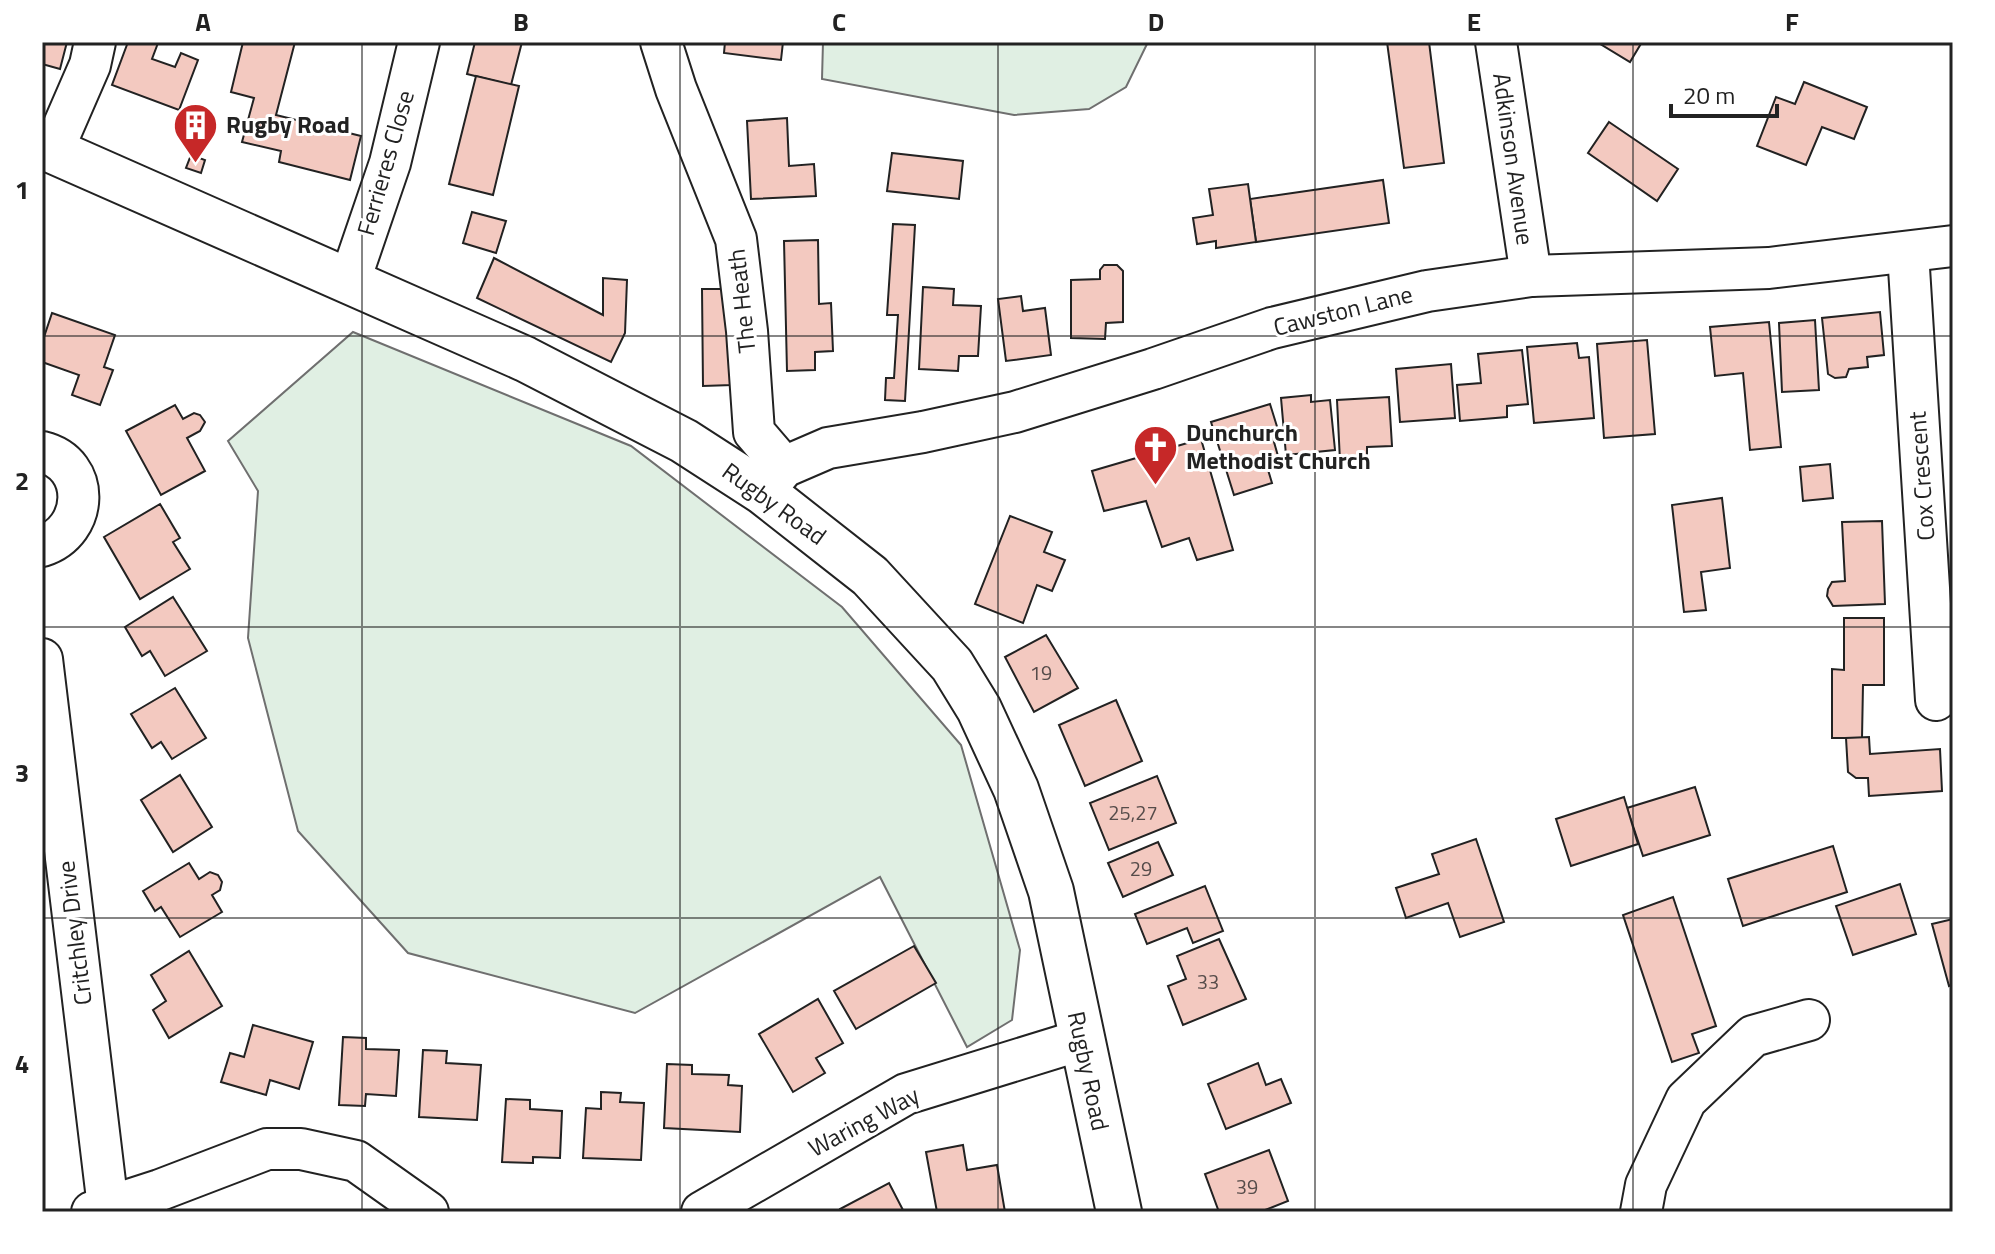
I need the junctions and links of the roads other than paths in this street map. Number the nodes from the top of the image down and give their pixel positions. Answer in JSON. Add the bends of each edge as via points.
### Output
{"nodes":[{"id":1,"x":95,"y":42,"type":"edge"},
{"id":2,"x":419,"y":42,"type":"edge"},
{"id":3,"x":661,"y":42,"type":"edge"},
{"id":4,"x":1496,"y":42,"type":"edge"},
{"id":5,"x":48,"y":148,"type":"edge"},
{"id":6,"x":1953,"y":246,"type":"edge"},
{"id":7,"x":1908,"y":252,"type":"junction"},
{"id":8,"x":1531,"y":276,"type":"junction"},
{"id":9,"x":349,"y":283,"type":"junction"},
{"id":10,"x":42,"y":452,"type":"edge"},
{"id":11,"x":773,"y":480,"type":"junction"},
{"id":12,"x":42,"y":546,"type":"edge"},
{"id":13,"x":42,"y":659,"type":"edge"},
{"id":14,"x":1931,"y":701,"type":"edge"},
{"id":15,"x":1809,"y":1020,"type":"dead end"},
{"id":16,"x":1081,"y":1040,"type":"junction"},
{"id":17,"x":100,"y":1209,"type":"edge"},
{"id":18,"x":428,"y":1212,"type":"edge"},
{"id":19,"x":702,"y":1212,"type":"edge"},
{"id":20,"x":1119,"y":1212,"type":"edge"},
{"id":21,"x":1641,"y":1212,"type":"edge"}],
"edges":[{"from":1,"to":5,"type":"street","via":[[90,65]]},
{"from":2,"to":9,"type":"street","name":"Ferrieres Close","via":[[390,163]]},
{"from":3,"to":11,"type":"street","name":"The Heath","via":[[736,239],[754,432]]},
{"from":4,"to":8,"type":"street","name":"Adkinson Avenue"},
{"from":5,"to":9,"type":"main road","name":"Rugby Road"},
{"from":6,"to":7,"type":"street","name":"Cawston Lane"},
{"from":7,"to":8,"type":"street","name":"Cawston Lane","via":[[1769,268]]},
{"from":7,"to":14,"type":"street","name":"Cox Crescent"},
{"from":8,"to":11,"type":"street","name":"Cawston Lane","via":[[1427,291],[1272,328],[1015,412],[828,448]]},
{"from":9,"to":11,"type":"main road","name":"Rugby Road","via":[[525,359]]},
{"from":10,"to":12,"type":"street","via":[[63,463],[79,492],[72,525]]},
{"from":11,"to":16,"type":"main road","name":"Rugby Road","via":[[920,627],[979,709],[1016,789],[1051,891]]},
{"from":13,"to":17,"type":"street","name":"Critchley Drive"},
{"from":15,"to":21,"type":"street","via":[[1753,1036],[1686,1100],[1646,1185]]},
{"from":16,"to":19,"type":"street","name":"Waring Way","via":[[906,1094]]},
{"from":16,"to":20,"type":"main road","name":"Rugby Road"},
{"from":17,"to":18,"type":"street","via":[[267,1149],[301,1149],[356,1161]]}]}
